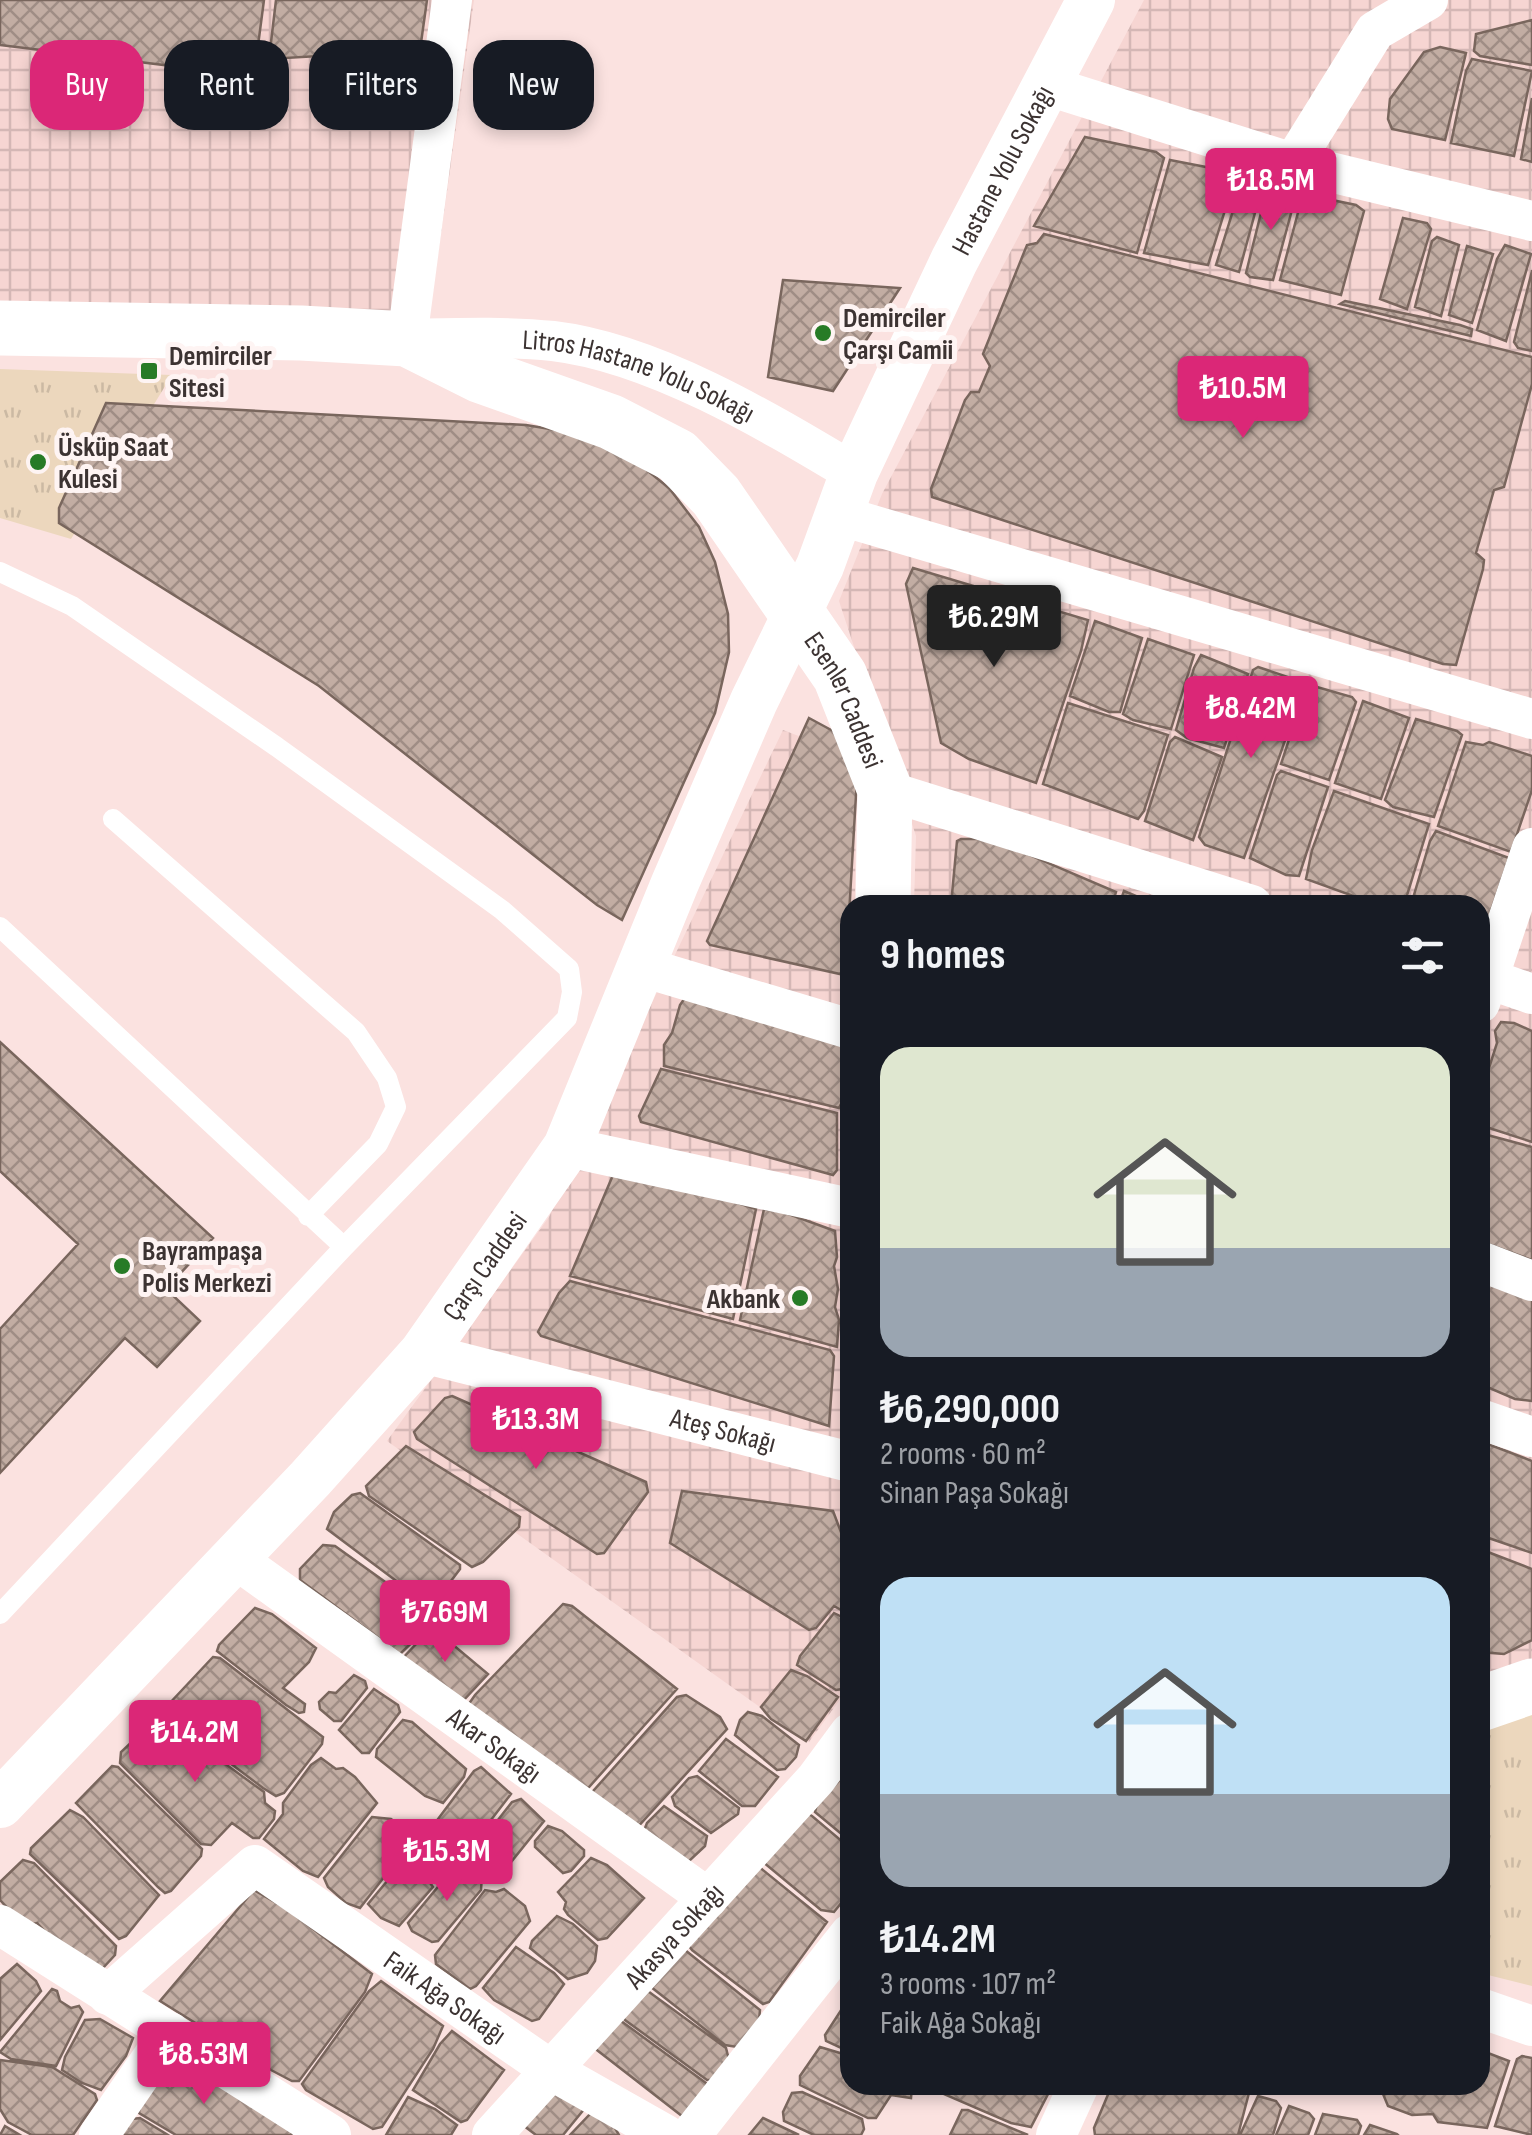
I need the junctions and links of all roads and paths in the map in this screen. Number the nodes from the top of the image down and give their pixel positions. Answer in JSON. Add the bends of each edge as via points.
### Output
{"nodes":[{"id":1,"x":452,"y":0,"type":"edge"},
{"id":2,"x":1091,"y":0,"type":"edge"},
{"id":3,"x":1428,"y":0,"type":"edge"},
{"id":4,"x":1371,"y":16,"type":"edge"},
{"id":5,"x":1044,"y":85,"type":"junction"},
{"id":6,"x":1293,"y":163,"type":"junction"},
{"id":7,"x":1532,"y":221,"type":"edge"},
{"id":8,"x":0,"y":328,"type":"edge"},
{"id":9,"x":407,"y":340,"type":"junction"},
{"id":10,"x":846,"y":494,"type":"junction"},
{"id":11,"x":0,"y":572,"type":"edge"},
{"id":12,"x":798,"y":617,"type":"junction"},
{"id":13,"x":1532,"y":719,"type":"edge"},
{"id":14,"x":885,"y":790,"type":"junction"},
{"id":15,"x":113,"y":820,"type":"dead end"},
{"id":16,"x":1532,"y":848,"type":"edge"},
{"id":17,"x":883,"y":895,"type":"edge"},
{"id":18,"x":1220,"y":895,"type":"edge"},
{"id":19,"x":0,"y":927,"type":"edge"},
{"id":20,"x":639,"y":966,"type":"junction"},
{"id":21,"x":1490,"y":966,"type":"edge"},
{"id":22,"x":1490,"y":987,"type":"edge"},
{"id":23,"x":1532,"y":994,"type":"edge"},
{"id":24,"x":840,"y":1026,"type":"edge"},
{"id":25,"x":566,"y":1147,"type":"junction"},
{"id":26,"x":840,"y":1206,"type":"edge"},
{"id":27,"x":308,"y":1216,"type":"junction"},
{"id":28,"x":344,"y":1246,"type":"junction"},
{"id":29,"x":1490,"y":1266,"type":"edge"},
{"id":30,"x":1532,"y":1281,"type":"edge"},
{"id":31,"x":423,"y":1353,"type":"junction"},
{"id":32,"x":1490,"y":1422,"type":"edge"},
{"id":33,"x":1532,"y":1437,"type":"edge"},
{"id":34,"x":840,"y":1459,"type":"edge"},
{"id":35,"x":233,"y":1557,"type":"junction"},
{"id":36,"x":0,"y":1614,"type":"edge"},
{"id":37,"x":840,"y":1747,"type":"edge"},
{"id":38,"x":0,"y":1804,"type":"edge"},
{"id":39,"x":708,"y":1898,"type":"junction"},
{"id":40,"x":0,"y":1924,"type":"edge"},
{"id":41,"x":840,"y":1947,"type":"edge"},
{"id":42,"x":108,"y":1995,"type":"junction"},
{"id":43,"x":1490,"y":2011,"type":"edge"},
{"id":44,"x":1532,"y":2026,"type":"edge"},
{"id":45,"x":170,"y":2032,"type":"junction"},
{"id":46,"x":551,"y":2070,"type":"junction"},
{"id":47,"x":1074,"y":2095,"type":"edge"},
{"id":48,"x":100,"y":2135,"type":"edge"},
{"id":49,"x":331,"y":2135,"type":"edge"},
{"id":50,"x":492,"y":2135,"type":"edge"},
{"id":51,"x":666,"y":2135,"type":"edge"},
{"id":52,"x":692,"y":2135,"type":"edge"},
{"id":53,"x":1056,"y":2135,"type":"edge"}],
"edges":[{"from":1,"to":9,"type":"street"},
{"from":2,"to":5,"type":"street","name":"Hastane Yolu Sokağı"},
{"from":3,"to":4,"type":"street"},
{"from":4,"to":6,"type":"street"},
{"from":5,"to":6,"type":"street"},
{"from":5,"to":10,"type":"street","name":"Hastane Yolu Sokağı"},
{"from":6,"to":7,"type":"street"},
{"from":8,"to":9,"type":"main road"},
{"from":9,"to":10,"type":"street","name":"Litros Hastane Yolu Sokağı","via":[[490,337],[602,351],[755,414]]},
{"from":9,"to":12,"type":"main road","name":"Esenler Caddesi","via":[[479,375],[611,422],[677,456],[716,496]]},
{"from":10,"to":12,"type":"street","name":"Hastane Yolu Sokağı"},
{"from":10,"to":13,"type":"street","name":"Litros Hastane Yolu Sokağı"},
{"from":11,"to":28,"type":"lane","via":[[72,606],[277,746],[502,910],[569,969],[568,1018]]},
{"from":12,"to":14,"type":"main road","name":"Esenler Caddesi","via":[[840,676]]},
{"from":12,"to":20,"type":"street","name":"Çarşı Caddesi","via":[[754,701]]},
{"from":14,"to":17,"type":"main road","name":"Esenler Caddesi"},
{"from":14,"to":18,"type":"street"},
{"from":15,"to":27,"type":"lane","via":[[356,1032],[387,1078],[396,1107],[378,1144]]},
{"from":16,"to":21,"type":"street"},
{"from":19,"to":27,"type":"lane"},
{"from":20,"to":24,"type":"street"},
{"from":20,"to":25,"type":"street","name":"Çarşı Caddesi"},
{"from":22,"to":23,"type":"street"},
{"from":25,"to":26,"type":"street"},
{"from":25,"to":31,"type":"street","name":"Çarşı Caddesi"},
{"from":27,"to":28,"type":"lane"},
{"from":28,"to":36,"type":"lane"},
{"from":29,"to":30,"type":"street"},
{"from":31,"to":34,"type":"street","name":"Ateş Sokağı"},
{"from":31,"to":35,"type":"street","name":"Çarşı Caddesi"},
{"from":32,"to":33,"type":"street"},
{"from":35,"to":38,"type":"street","name":"Çarşı Caddesi"},
{"from":35,"to":39,"type":"street","name":"Akar Sokağı"},
{"from":37,"to":39,"type":"street","name":"Akasya Sokağı"},
{"from":39,"to":46,"type":"street","name":"Akasya Sokağı"},
{"from":40,"to":42,"type":"street"},
{"from":41,"to":52,"type":"street"},
{"from":42,"to":45,"type":"street"},
{"from":42,"to":46,"type":"street","name":"Faik Ağa Sokağı","via":[[256,1866]]},
{"from":43,"to":44,"type":"street"},
{"from":45,"to":48,"type":"street"},
{"from":45,"to":49,"type":"street"},
{"from":46,"to":50,"type":"street","name":"Akasya Sokağı"},
{"from":46,"to":51,"type":"street"},
{"from":47,"to":53,"type":"street"}]}
